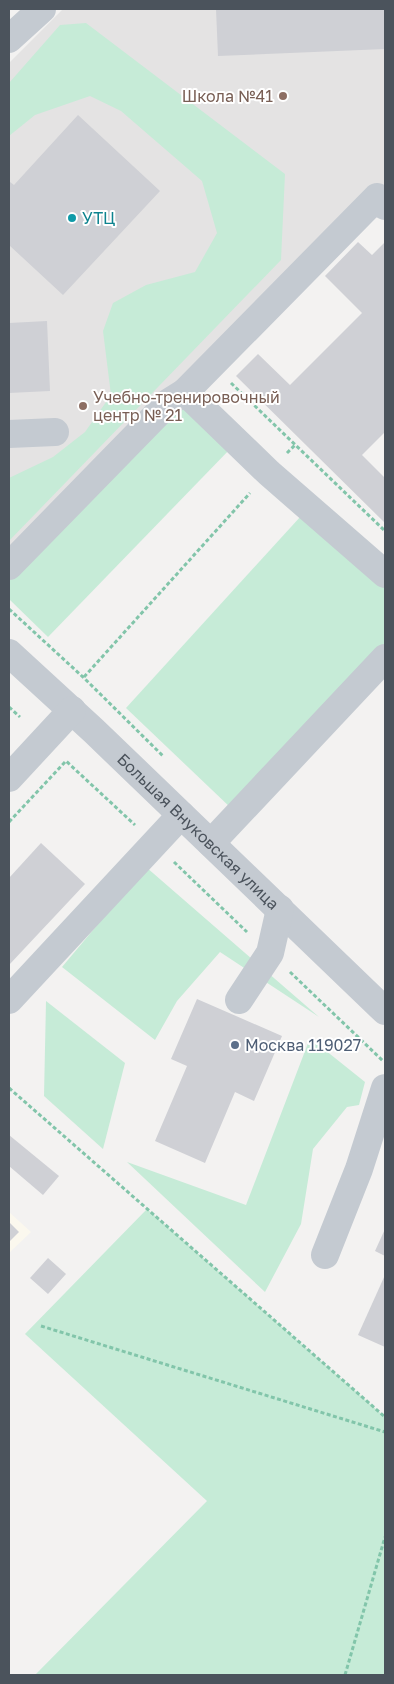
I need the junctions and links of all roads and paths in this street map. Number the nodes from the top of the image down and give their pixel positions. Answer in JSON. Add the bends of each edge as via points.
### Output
{"nodes":[{"id":1,"x":42,"y":9,"type":"edge"},
{"id":2,"x":9,"y":39,"type":"edge"},
{"id":3,"x":385,"y":206,"type":"edge"},
{"id":4,"x":212,"y":365,"type":"junction"},
{"id":5,"x":185,"y":392,"type":"junction"},
{"id":6,"x":55,"y":432,"type":"dead end"},
{"id":7,"x":9,"y":434,"type":"edge"},
{"id":8,"x":295,"y":445,"type":"junction"},
{"id":9,"x":269,"y":472,"type":"junction"},
{"id":10,"x":385,"y":531,"type":"edge"},
{"id":11,"x":9,"y":566,"type":"edge"},
{"id":12,"x":385,"y":574,"type":"edge"},
{"id":13,"x":9,"y":653,"type":"edge"},
{"id":14,"x":385,"y":658,"type":"edge"},
{"id":15,"x":84,"y":678,"type":"dead end"},
{"id":16,"x":9,"y":707,"type":"edge"},
{"id":17,"x":72,"y":710,"type":"junction"},
{"id":18,"x":20,"y":717,"type":"dead end"},
{"id":19,"x":9,"y":778,"type":"edge"},
{"id":20,"x":182,"y":815,"type":"junction"},
{"id":21,"x":9,"y":822,"type":"edge"},
{"id":22,"x":154,"y":843,"type":"junction"},
{"id":23,"x":211,"y":844,"type":"junction"},
{"id":24,"x":280,"y":909,"type":"junction"},
{"id":25,"x":270,"y":953,"type":"junction"},
{"id":26,"x":9,"y":1000,"type":"edge"},
{"id":27,"x":239,"y":1000,"type":"dead end"},
{"id":28,"x":385,"y":1011,"type":"edge"},
{"id":29,"x":385,"y":1064,"type":"edge"},
{"id":30,"x":9,"y":1088,"type":"edge"},
{"id":31,"x":385,"y":1088,"type":"edge"},
{"id":32,"x":325,"y":1256,"type":"dead end"},
{"id":33,"x":41,"y":1326,"type":"dead end"},
{"id":34,"x":385,"y":1417,"type":"edge"},
{"id":35,"x":385,"y":1432,"type":"edge"},
{"id":36,"x":385,"y":1537,"type":"edge"},
{"id":37,"x":345,"y":1675,"type":"edge"}],
"edges":[{"from":1,"to":2,"type":"street"},
{"from":3,"to":4,"type":"street","via":[[377,197]]},
{"from":4,"to":5,"type":"street"},
{"from":4,"to":8,"type":"path"},
{"from":5,"to":9,"type":"street"},
{"from":5,"to":11,"type":"street","via":[[169,402]]},
{"from":6,"to":7,"type":"street"},
{"from":8,"to":9,"type":"path"},
{"from":8,"to":10,"type":"path"},
{"from":9,"to":12,"type":"street"},
{"from":9,"to":15,"type":"path"},
{"from":13,"to":17,"type":"street","name":"Большая Внуковская улица"},
{"from":14,"to":23,"type":"street"},
{"from":16,"to":18,"type":"path"},
{"from":17,"to":19,"type":"street"},
{"from":17,"to":20,"type":"street","name":"Большая Внуковская улица"},
{"from":20,"to":22,"type":"street"},
{"from":20,"to":23,"type":"street","name":"Большая Внуковская улица"},
{"from":21,"to":22,"type":"path","via":[[66,761]]},
{"from":22,"to":25,"type":"path"},
{"from":22,"to":26,"type":"street"},
{"from":23,"to":24,"type":"street","name":"Большая Внуковская улица"},
{"from":24,"to":25,"type":"street"},
{"from":24,"to":28,"type":"street","name":"Большая Внуковская улица"},
{"from":25,"to":27,"type":"street"},
{"from":25,"to":29,"type":"path"},
{"from":30,"to":34,"type":"path"},
{"from":31,"to":32,"type":"street"},
{"from":33,"to":35,"type":"path"},
{"from":36,"to":37,"type":"path"}]}
